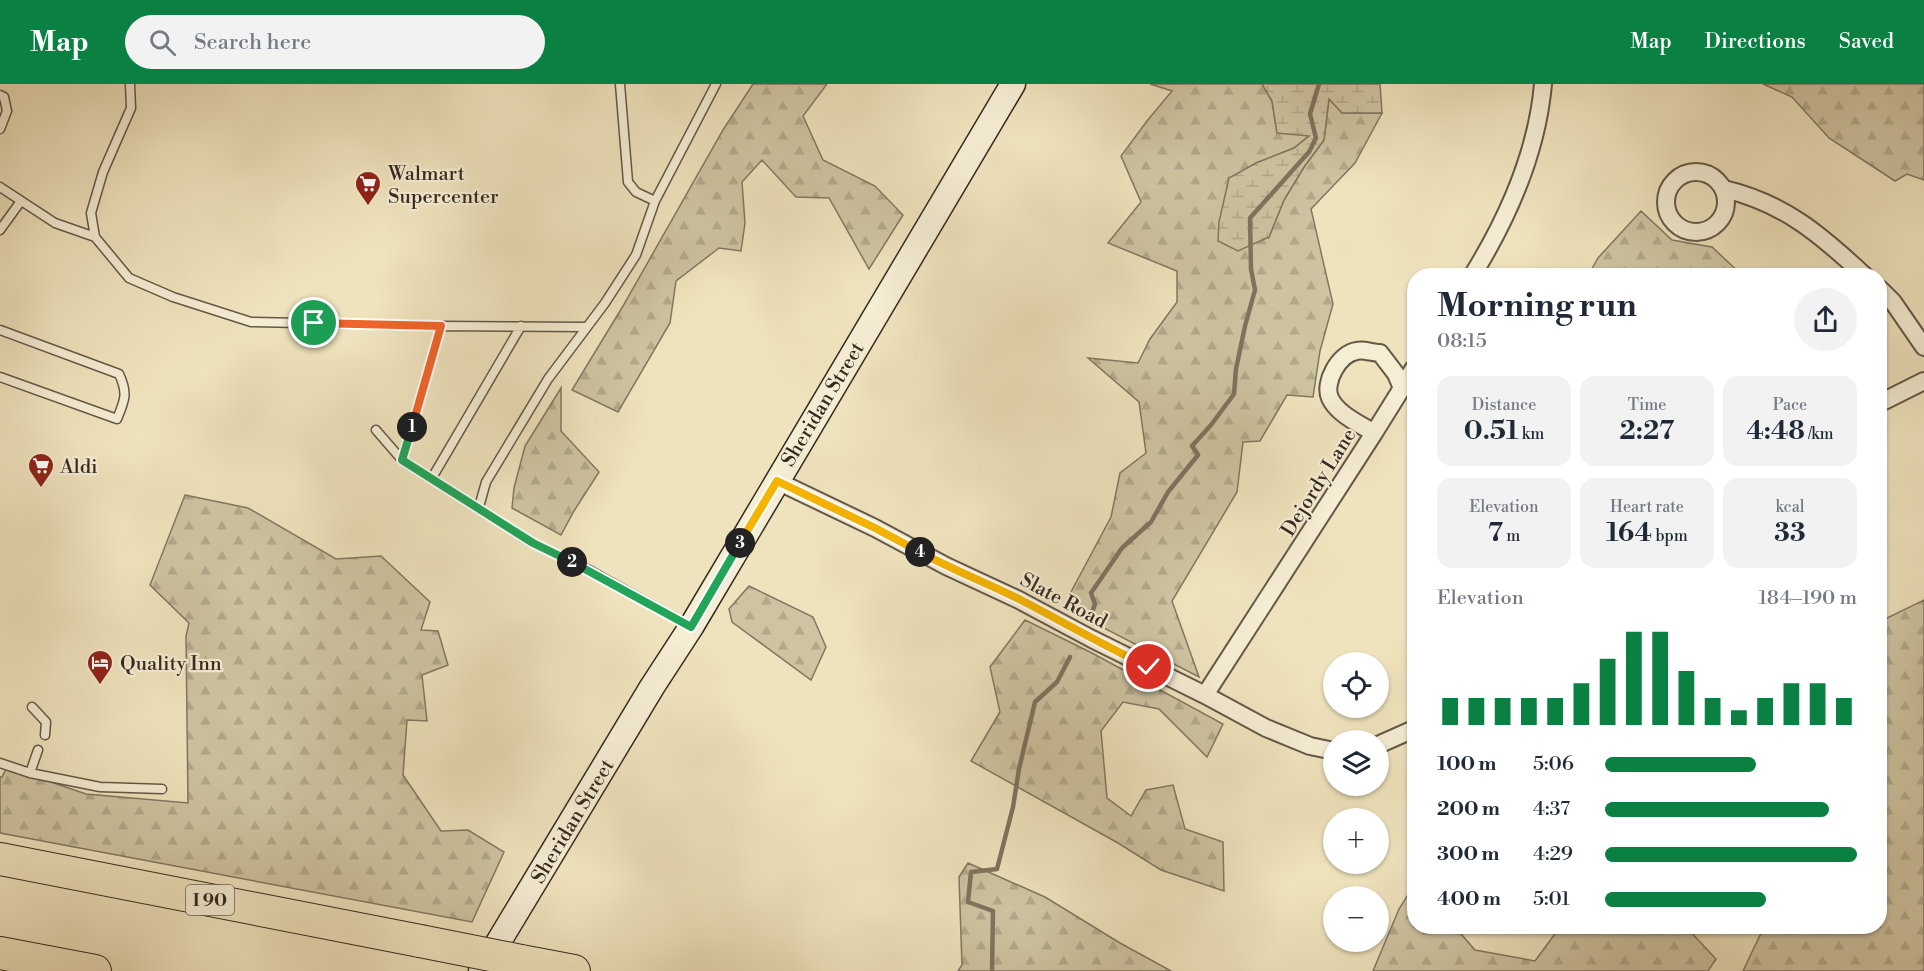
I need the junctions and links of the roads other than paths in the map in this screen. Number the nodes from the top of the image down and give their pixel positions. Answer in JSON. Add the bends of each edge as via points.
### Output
{"nodes":[{"id":1,"x":130,"y":84,"type":"edge"},
{"id":2,"x":620,"y":84,"type":"edge"},
{"id":3,"x":716,"y":84,"type":"edge"},
{"id":4,"x":1013,"y":84,"type":"edge"},
{"id":5,"x":1543,"y":84,"type":"edge"},
{"id":6,"x":0,"y":95,"type":"edge"},
{"id":7,"x":0,"y":129,"type":"edge"},
{"id":8,"x":0,"y":187,"type":"edge"},
{"id":9,"x":1724,"y":189,"type":"dead end"},
{"id":10,"x":21,"y":201,"type":"junction"},
{"id":11,"x":655,"y":201,"type":"junction"},
{"id":12,"x":0,"y":230,"type":"edge"},
{"id":13,"x":95,"y":237,"type":"junction"},
{"id":14,"x":1477,"y":268,"type":"edge"},
{"id":15,"x":1857,"y":268,"type":"edge"},
{"id":16,"x":1887,"y":296,"type":"edge"},
{"id":17,"x":441,"y":326,"type":"junction"},
{"id":18,"x":521,"y":326,"type":"junction"},
{"id":19,"x":587,"y":327,"type":"junction"},
{"id":20,"x":0,"y":330,"type":"edge"},
{"id":21,"x":1924,"y":347,"type":"edge"},
{"id":22,"x":0,"y":377,"type":"edge"},
{"id":23,"x":1407,"y":380,"type":"edge"},
{"id":24,"x":1924,"y":381,"type":"edge"},
{"id":25,"x":1402,"y":388,"type":"junction"},
{"id":26,"x":1887,"y":400,"type":"edge"},
{"id":27,"x":376,"y":430,"type":"dead end"},
{"id":28,"x":1374,"y":433,"type":"junction"},
{"id":29,"x":402,"y":460,"type":"junction"},
{"id":30,"x":432,"y":478,"type":"junction"},
{"id":31,"x":777,"y":481,"type":"junction"},
{"id":32,"x":479,"y":507,"type":"junction"},
{"id":33,"x":691,"y":627,"type":"junction"},
{"id":34,"x":1205,"y":695,"type":"junction"},
{"id":35,"x":32,"y":707,"type":"dead end"},
{"id":36,"x":1407,"y":732,"type":"edge"},
{"id":37,"x":45,"y":735,"type":"dead end"},
{"id":38,"x":1389,"y":740,"type":"edge"},
{"id":39,"x":1323,"y":749,"type":"edge"},
{"id":40,"x":38,"y":750,"type":"dead end"},
{"id":41,"x":0,"y":763,"type":"edge"},
{"id":42,"x":30,"y":773,"type":"junction"},
{"id":43,"x":162,"y":789,"type":"dead end"},
{"id":44,"x":0,"y":859,"type":"edge"},
{"id":45,"x":0,"y":953,"type":"edge"},
{"id":46,"x":95,"y":971,"type":"edge"},
{"id":47,"x":481,"y":971,"type":"edge"},
{"id":48,"x":574,"y":971,"type":"edge"}],
"edges":[{"from":1,"to":13,"type":"lane","via":[[130,108],[103,172],[91,213]]},
{"from":2,"to":11,"type":"lane","via":[[628,182],[636,192]]},
{"from":3,"to":11,"type":"lane"},
{"from":4,"to":31,"type":"street","name":"Sheridan Street"},
{"from":5,"to":14,"type":"street","via":[[1526,167]]},
{"from":6,"to":7,"type":"lane","via":[[7,111]]},
{"from":8,"to":10,"type":"lane"},
{"from":9,"to":15,"type":"street","via":[[1784,211],[1830,243]]},
{"from":10,"to":12,"type":"lane"},
{"from":10,"to":13,"type":"lane","via":[[54,224]]},
{"from":11,"to":19,"type":"lane","via":[[636,255]]},
{"from":13,"to":17,"type":"lane","via":[[129,278],[172,297],[250,322]]},
{"from":16,"to":21,"type":"street"},
{"from":17,"to":18,"type":"lane"},
{"from":17,"to":29,"type":"lane"},
{"from":18,"to":19,"type":"lane"},
{"from":18,"to":30,"type":"lane"},
{"from":19,"to":32,"type":"lane","via":[[548,378],[501,455],[486,482]]},
{"from":20,"to":22,"type":"lane","via":[[119,374],[125,386],[125,399],[117,418]]},
{"from":23,"to":25,"type":"street"},
{"from":24,"to":26,"type":"street"},
{"from":25,"to":28,"type":"street"},
{"from":25,"to":28,"type":"street","name":"Dejordy Lane","via":[[1380,353],[1356,351],[1340,360],[1329,380],[1329,398],[1339,410]]},
{"from":27,"to":29,"type":"lane"},
{"from":28,"to":34,"type":"street","name":"Dejordy Lane"},
{"from":29,"to":30,"type":"lane"},
{"from":30,"to":32,"type":"lane"},
{"from":31,"to":33,"type":"street","name":"Sheridan Street"},
{"from":31,"to":34,"type":"street","name":"Slate Road"},
{"from":32,"to":33,"type":"lane","via":[[533,543]]},
{"from":33,"to":47,"type":"street","name":"Sheridan Street"},
{"from":34,"to":39,"type":"street","name":"Slate Road","via":[[1266,728]]},
{"from":35,"to":37,"type":"lane","via":[[46,722]]},
{"from":36,"to":38,"type":"street"},
{"from":40,"to":42,"type":"lane"},
{"from":41,"to":42,"type":"lane"},
{"from":42,"to":43,"type":"lane","via":[[100,787]]},
{"from":44,"to":48,"type":"highway","number":"I 90","bridge":true},
{"from":45,"to":46,"type":"highway"}]}
